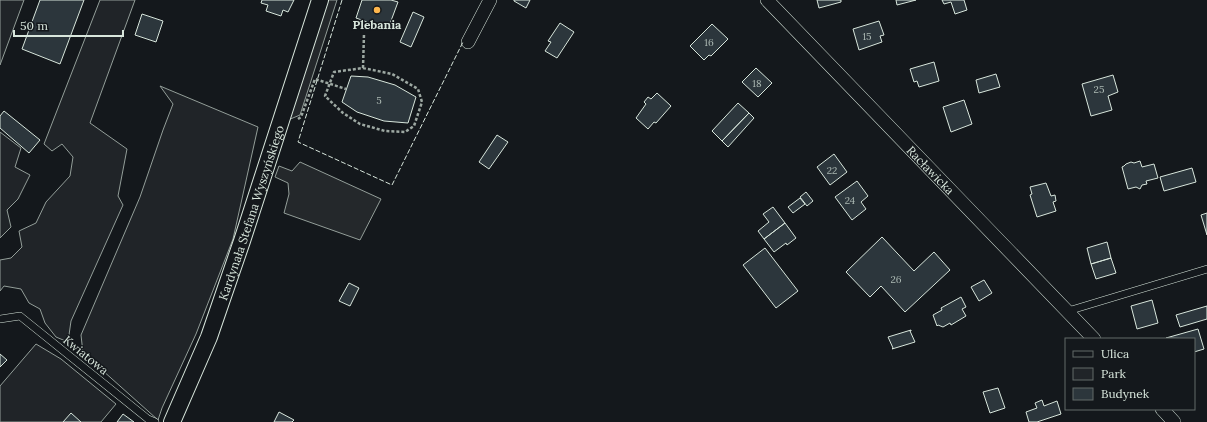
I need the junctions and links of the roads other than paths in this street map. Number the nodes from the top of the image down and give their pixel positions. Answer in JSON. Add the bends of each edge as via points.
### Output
{"nodes":[{"id":1,"x":320,"y":0,"type":"edge"},
{"id":2,"x":490,"y":0,"type":"edge"},
{"id":3,"x":767,"y":0,"type":"edge"},
{"id":4,"x":468,"y":42,"type":"dead end"},
{"id":5,"x":1207,"y":269,"type":"edge"},
{"id":6,"x":1068,"y":311,"type":"junction"},
{"id":7,"x":0,"y":319,"type":"edge"},
{"id":8,"x":1093,"y":338,"type":"edge"},
{"id":9,"x":1163,"y":410,"type":"edge"},
{"id":10,"x":155,"y":422,"type":"edge"},
{"id":11,"x":172,"y":422,"type":"edge"},
{"id":12,"x":1174,"y":422,"type":"edge"}],
"edges":[{"from":1,"to":11,"type":"street","name":"Kardynała Stefana Wyszyńskiego","via":[[271,168],[209,337]]},
{"from":2,"to":4,"type":"street"},
{"from":3,"to":6,"type":"street","name":"Racławicka"},
{"from":5,"to":6,"type":"lane"},
{"from":6,"to":8,"type":"street","name":"Racławicka"},
{"from":7,"to":10,"type":"lane","name":"Kwiatowa","via":[[20,316]]},
{"from":9,"to":12,"type":"street"}]}
